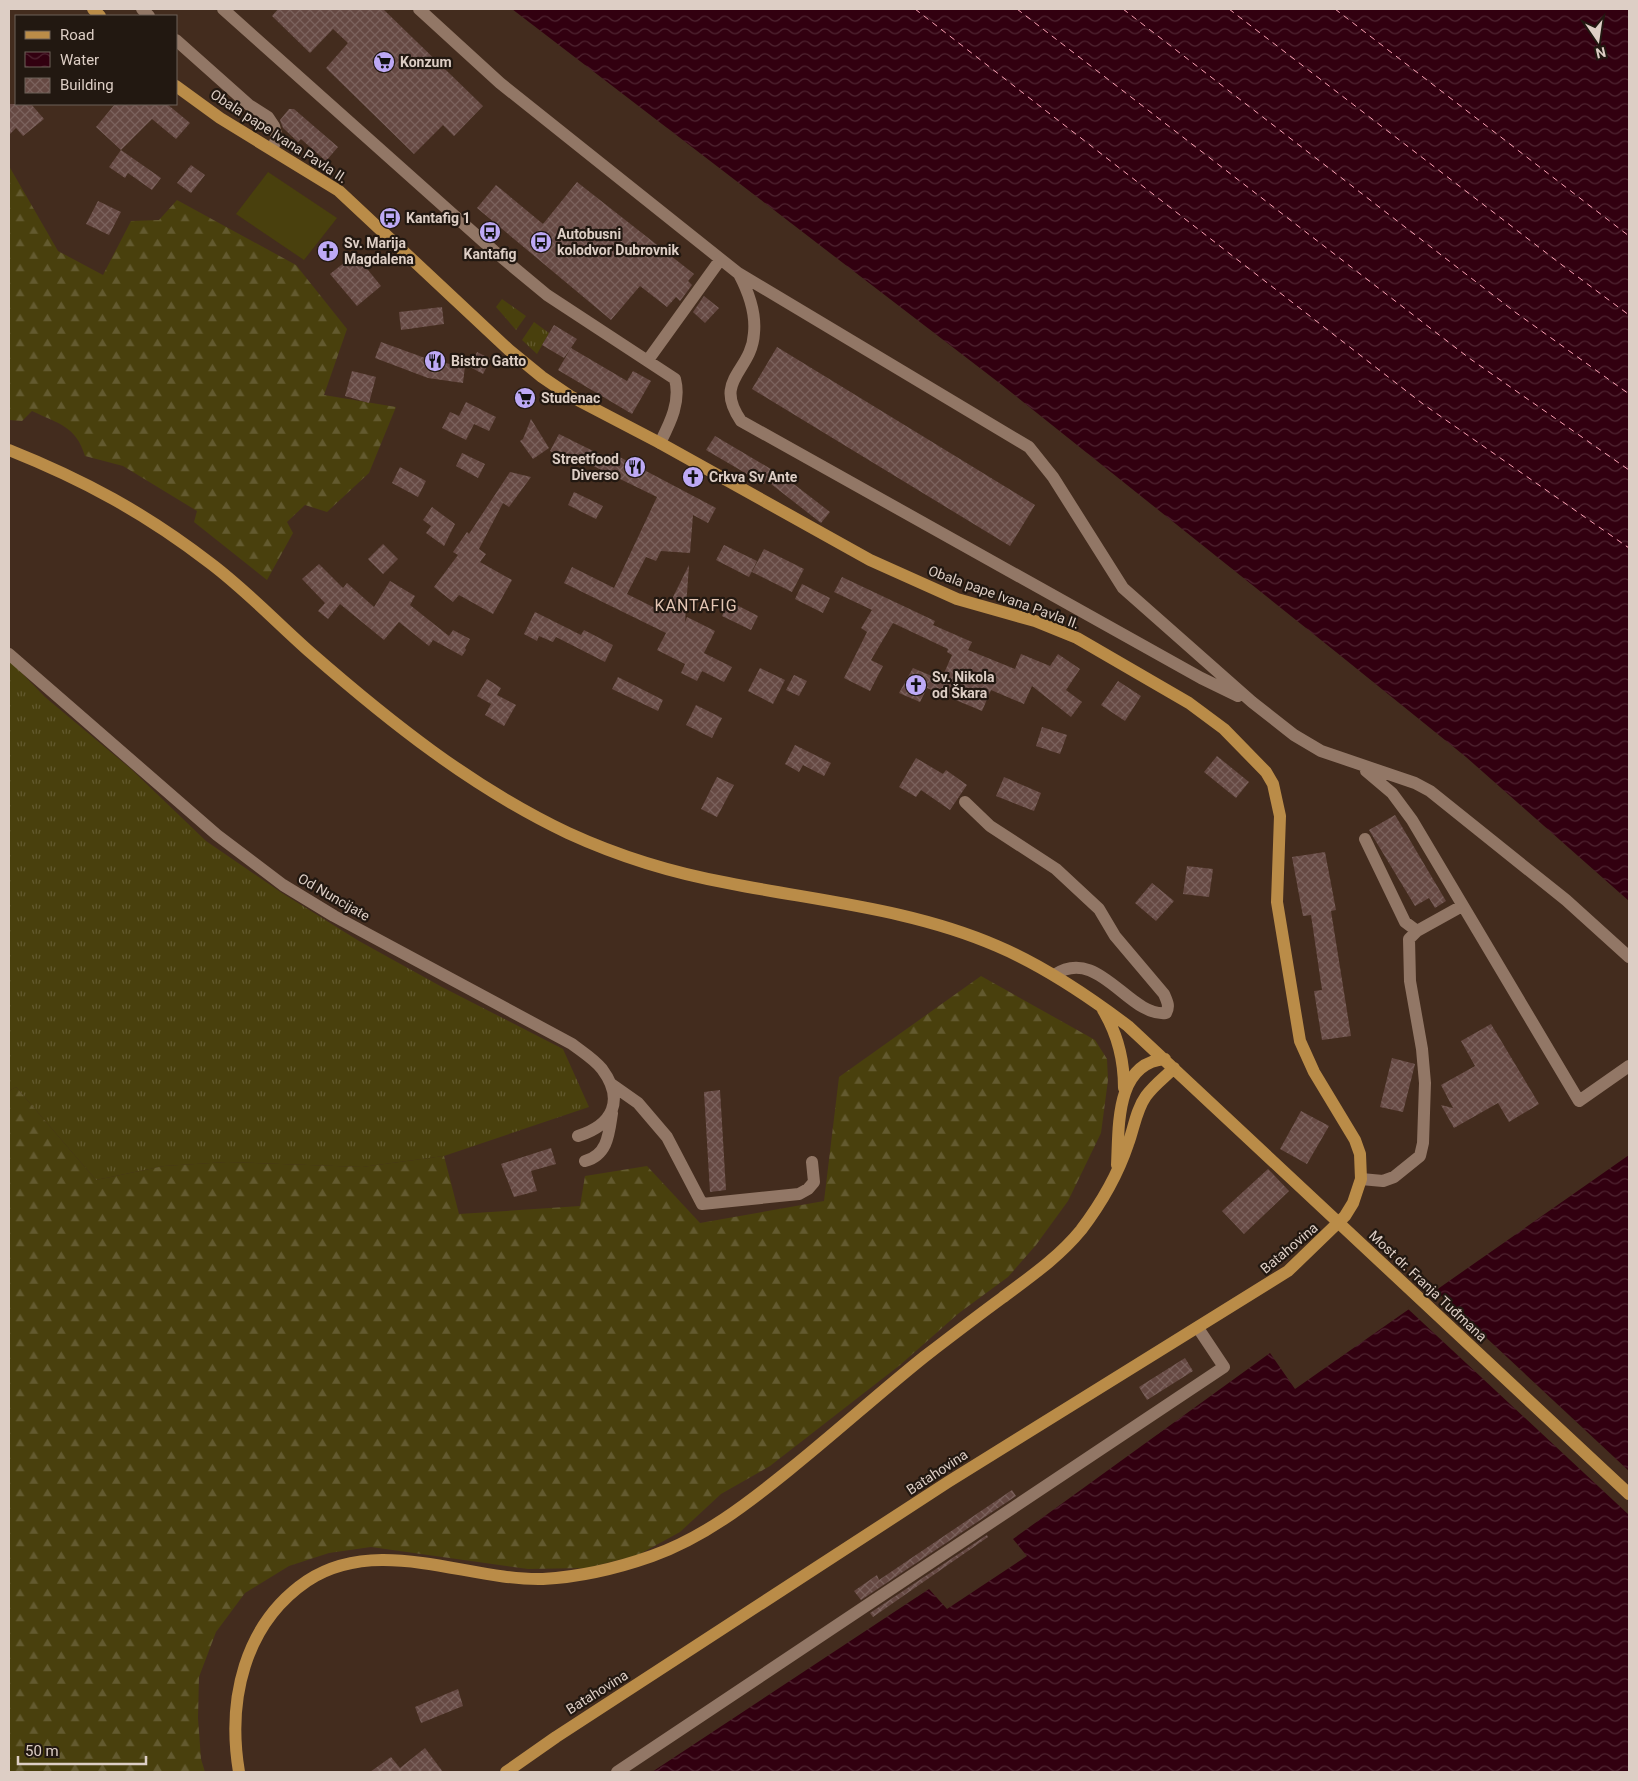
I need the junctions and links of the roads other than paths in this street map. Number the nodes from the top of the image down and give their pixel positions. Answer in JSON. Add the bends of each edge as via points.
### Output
{"nodes":[{"id":1,"x":223,"y":9,"type":"edge"},
{"id":2,"x":419,"y":9,"type":"edge"},
{"id":3,"x":178,"y":42,"type":"edge"},
{"id":4,"x":178,"y":87,"type":"edge"},
{"id":5,"x":272,"y":149,"type":"junction"},
{"id":6,"x":720,"y":260,"type":"junction"},
{"id":7,"x":738,"y":274,"type":"junction"},
{"id":8,"x":648,"y":360,"type":"junction"},
{"id":9,"x":660,"y":443,"type":"junction"},
{"id":10,"x":9,"y":450,"type":"edge"},
{"id":11,"x":9,"y":654,"type":"edge"},
{"id":12,"x":1252,"y":702,"type":"junction"},
{"id":13,"x":1360,"y":766,"type":"junction"},
{"id":14,"x":965,"y":802,"type":"dead end"},
{"id":15,"x":1365,"y":839,"type":"dead end"},
{"id":16,"x":1462,"y":906,"type":"junction"},
{"id":17,"x":1418,"y":931,"type":"junction"},
{"id":18,"x":1629,"y":958,"type":"edge"},
{"id":19,"x":1054,"y":974,"type":"junction"},
{"id":20,"x":1101,"y":1006,"type":"junction"},
{"id":21,"x":1169,"y":1064,"type":"junction"},
{"id":22,"x":1629,"y":1066,"type":"edge"},
{"id":23,"x":611,"y":1084,"type":"junction"},
{"id":24,"x":1124,"y":1096,"type":"junction"},
{"id":25,"x":612,"y":1111,"type":"junction"},
{"id":26,"x":578,"y":1136,"type":"dead end"},
{"id":27,"x":586,"y":1161,"type":"dead end"},
{"id":28,"x":812,"y":1162,"type":"dead end"},
{"id":29,"x":1116,"y":1169,"type":"junction"},
{"id":30,"x":1361,"y":1179,"type":"junction"},
{"id":31,"x":1198,"y":1328,"type":"junction"},
{"id":32,"x":1629,"y":1494,"type":"edge"},
{"id":33,"x":238,"y":1770,"type":"edge"},
{"id":34,"x":506,"y":1772,"type":"edge"},
{"id":35,"x":617,"y":1772,"type":"edge"}],
"edges":[{"from":1,"to":8,"type":"street","via":[[547,295]]},
{"from":2,"to":6,"type":"street","via":[[500,83]]},
{"from":3,"to":5,"type":"street","via":[[249,105],[268,116],[277,138]]},
{"from":4,"to":5,"type":"main road","name":"Obala pape Ivana Pavla II.","via":[[220,118]]},
{"from":5,"to":9,"type":"main road","name":"Obala pape Ivana Pavla II.","via":[[339,191],[482,326],[542,377],[570,396]]},
{"from":6,"to":7,"type":"street"},
{"from":6,"to":8,"type":"street"},
{"from":7,"to":12,"type":"street","via":[[1029,447],[1053,477],[1123,588]]},
{"from":7,"to":12,"type":"street","via":[[751,305],[754,335],[730,388],[733,410],[741,421],[1201,678]]},
{"from":8,"to":9,"type":"street","via":[[675,379],[678,390],[671,420]]},
{"from":9,"to":30,"type":"main road","name":"Obala pape Ivana Pavla II.","via":[[870,560],[957,599],[1034,621],[1077,638],[1189,703],[1247,752],[1266,772],[1278,800],[1277,902],[1300,1041],[1314,1072],[1355,1140],[1360,1154]]},
{"from":10,"to":19,"type":"main road","name":"Most dr. Franja Tuđmana","via":[[81,481],[155,523],[240,587],[365,699],[427,748],[473,780],[570,834],[674,871],[878,910],[951,930],[995,945]]},
{"from":11,"to":23,"type":"street","name":"Od Nuncijate","via":[[217,835],[283,885],[334,916],[572,1044],[601,1067]]},
{"from":12,"to":13,"type":"street","via":[[1294,735],[1321,751]]},
{"from":13,"to":16,"type":"street","via":[[1402,804]]},
{"from":13,"to":18,"type":"street","via":[[1415,783],[1447,803],[1566,900]]},
{"from":14,"to":19,"type":"street","via":[[990,826],[1056,868],[1099,909],[1115,936],[1164,994],[1168,1009],[1166,1013],[1150,1011],[1116,984],[1084,969],[1073,967]]},
{"from":15,"to":17,"type":"street","via":[[1405,922]]},
{"from":16,"to":17,"type":"street"},
{"from":16,"to":22,"type":"street","via":[[1579,1100]]},
{"from":17,"to":30,"type":"street","via":[[1409,939],[1408,955],[1425,1083],[1423,1143],[1420,1156],[1394,1177],[1383,1181]]},
{"from":19,"to":20,"type":"main road","name":"Most dr. Franja Tuđmana"},
{"from":20,"to":21,"type":"main road","name":"Most dr. Franja Tuđmana"},
{"from":20,"to":24,"type":"main road","via":[[1110,1021],[1119,1052]]},
{"from":21,"to":24,"type":"main road","via":[[1144,1064],[1130,1078]]},
{"from":21,"to":29,"type":"main road","via":[[1146,1096]]},
{"from":21,"to":32,"type":"main road","name":"Most dr. Franja Tuđmana"},
{"from":23,"to":25,"type":"street","via":[[615,1101]]},
{"from":23,"to":28,"type":"street","via":[[638,1103],[667,1137],[702,1204],[799,1194],[814,1182]]},
{"from":24,"to":29,"type":"main road"},
{"from":25,"to":26,"type":"street","via":[[603,1122]]},
{"from":25,"to":27,"type":"street","via":[[604,1150]]},
{"from":29,"to":33,"type":"main road","via":[[1094,1211],[1057,1255],[904,1373],[763,1491],[717,1524],[686,1541],[618,1566],[544,1579],[376,1560],[327,1570],[306,1582],[273,1612],[258,1634],[248,1659],[234,1712]]},
{"from":30,"to":31,"type":"main road","name":"Batahovina","via":[[1345,1216],[1310,1252],[1288,1271]]},
{"from":31,"to":34,"type":"main road","name":"Batahovina","via":[[948,1482]]},
{"from":31,"to":35,"type":"street","via":[[1224,1367]]}]}
